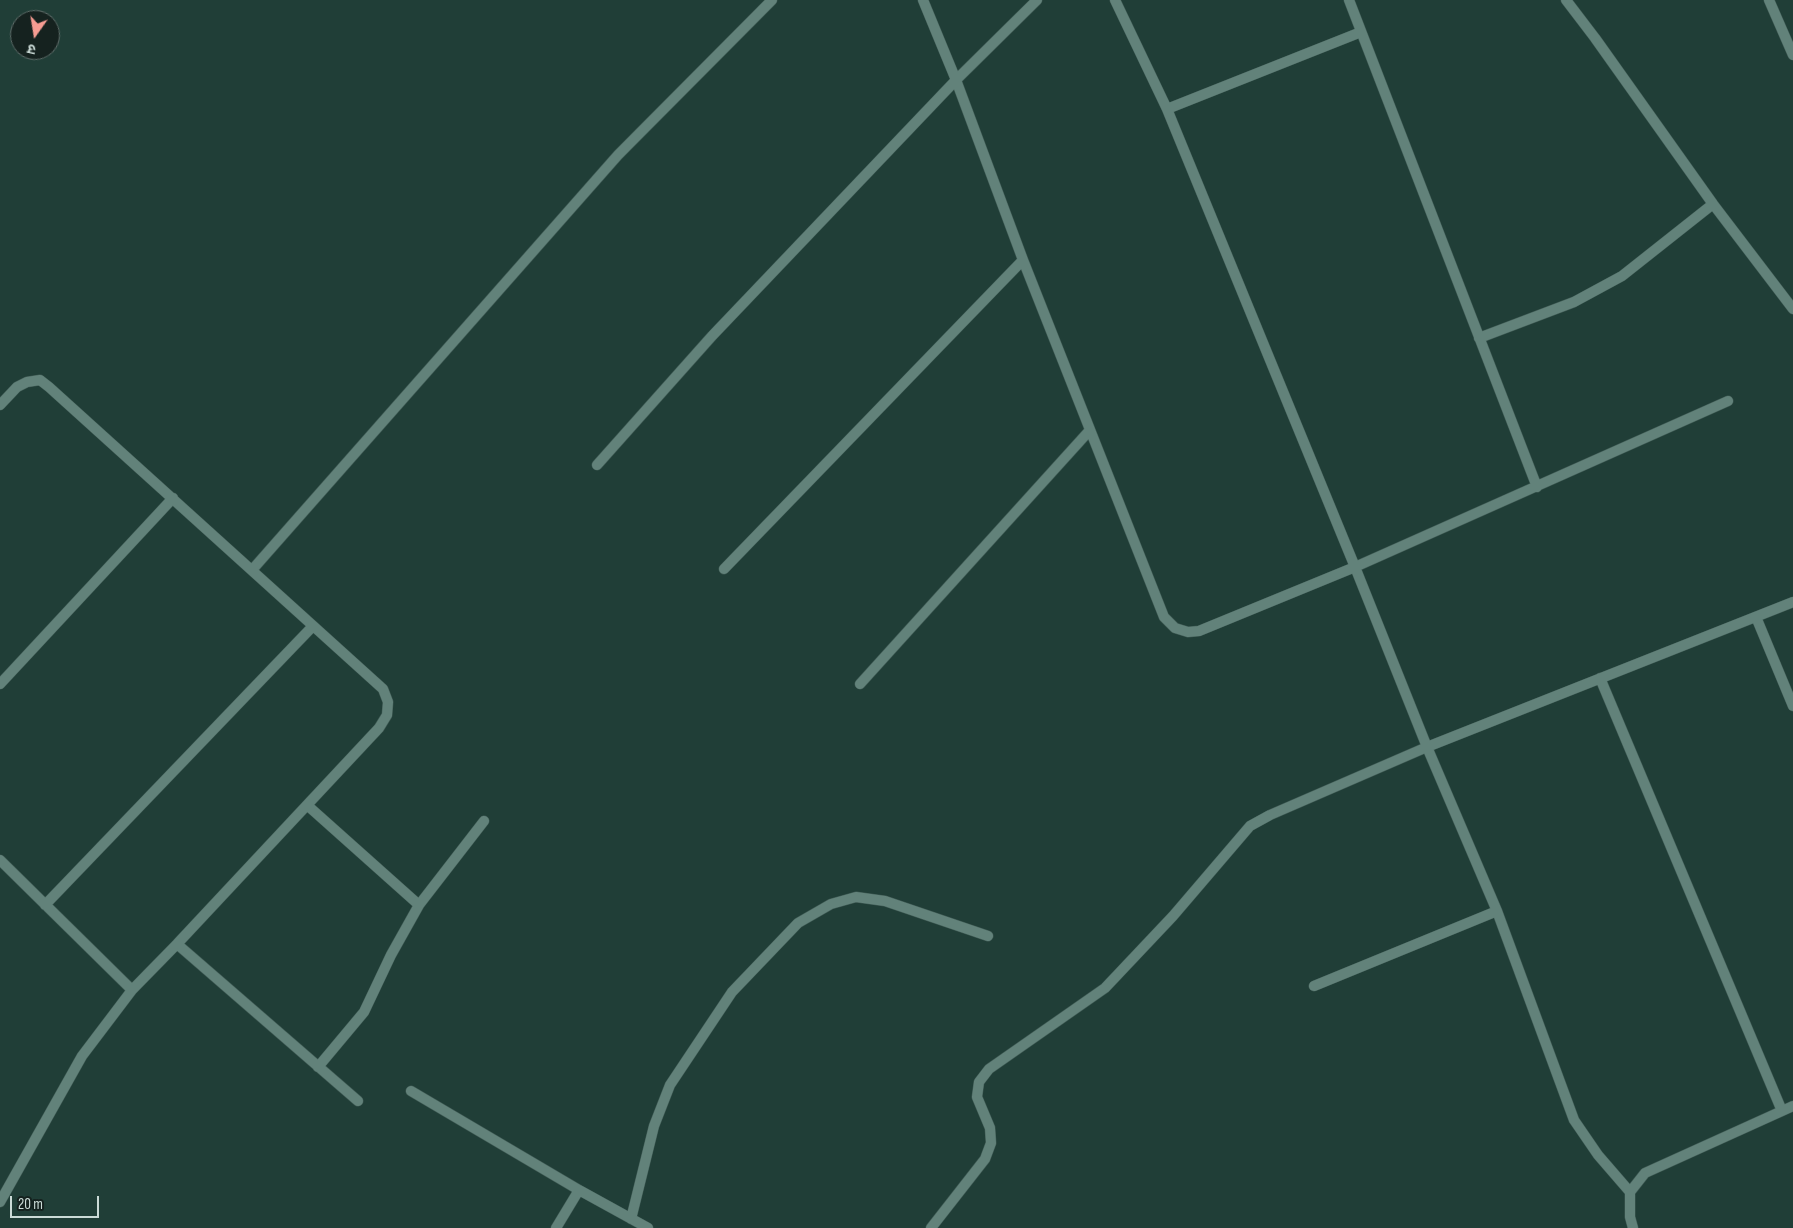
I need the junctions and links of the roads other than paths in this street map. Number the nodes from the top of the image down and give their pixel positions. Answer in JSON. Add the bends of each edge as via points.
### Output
{"nodes":[{"id":1,"x":772,"y":0,"type":"edge"},
{"id":2,"x":922,"y":0,"type":"edge"},
{"id":3,"x":1037,"y":0,"type":"edge"},
{"id":4,"x":1115,"y":0,"type":"edge"},
{"id":5,"x":1349,"y":0,"type":"edge"},
{"id":6,"x":1566,"y":0,"type":"edge"},
{"id":7,"x":1769,"y":0,"type":"edge"},
{"id":8,"x":1361,"y":32,"type":"junction"},
{"id":9,"x":1793,"y":55,"type":"edge"},
{"id":10,"x":956,"y":80,"type":"junction"},
{"id":11,"x":1167,"y":109,"type":"junction"},
{"id":12,"x":1712,"y":204,"type":"junction"},
{"id":13,"x":1023,"y":260,"type":"junction"},
{"id":14,"x":1793,"y":309,"type":"edge"},
{"id":15,"x":1480,"y":338,"type":"junction"},
{"id":16,"x":1728,"y":401,"type":"dead end"},
{"id":17,"x":0,"y":405,"type":"edge"},
{"id":18,"x":1090,"y":430,"type":"junction"},
{"id":19,"x":597,"y":465,"type":"dead end"},
{"id":20,"x":1537,"y":486,"type":"junction"},
{"id":21,"x":173,"y":498,"type":"junction"},
{"id":22,"x":1355,"y":567,"type":"junction"},
{"id":23,"x":724,"y":569,"type":"dead end"},
{"id":24,"x":252,"y":570,"type":"junction"},
{"id":25,"x":1793,"y":602,"type":"edge"},
{"id":26,"x":1756,"y":617,"type":"junction"},
{"id":27,"x":313,"y":626,"type":"junction"},
{"id":28,"x":1600,"y":678,"type":"junction"},
{"id":29,"x":0,"y":684,"type":"edge"},
{"id":30,"x":860,"y":684,"type":"dead end"},
{"id":31,"x":1793,"y":706,"type":"edge"},
{"id":32,"x":1427,"y":747,"type":"junction"},
{"id":33,"x":307,"y":805,"type":"junction"},
{"id":34,"x":484,"y":821,"type":"dead end"},
{"id":35,"x":0,"y":860,"type":"edge"},
{"id":36,"x":45,"y":905,"type":"junction"},
{"id":37,"x":419,"y":905,"type":"junction"},
{"id":38,"x":1497,"y":911,"type":"junction"},
{"id":39,"x":988,"y":936,"type":"dead end"},
{"id":40,"x":178,"y":944,"type":"junction"},
{"id":41,"x":1314,"y":986,"type":"dead end"},
{"id":42,"x":132,"y":990,"type":"junction"},
{"id":43,"x":318,"y":1067,"type":"junction"},
{"id":44,"x":411,"y":1092,"type":"dead end"},
{"id":45,"x":358,"y":1101,"type":"dead end"},
{"id":46,"x":1793,"y":1106,"type":"edge"},
{"id":47,"x":1782,"y":1111,"type":"junction"},
{"id":48,"x":578,"y":1190,"type":"junction"},
{"id":49,"x":1630,"y":1192,"type":"junction"},
{"id":50,"x":0,"y":1202,"type":"edge"},
{"id":51,"x":631,"y":1219,"type":"junction"},
{"id":52,"x":556,"y":1228,"type":"edge"},
{"id":53,"x":648,"y":1228,"type":"edge"},
{"id":54,"x":931,"y":1228,"type":"edge"},
{"id":55,"x":1633,"y":1228,"type":"edge"}],
"edges":[{"from":1,"to":24,"type":"street","via":[[618,155]]},
{"from":2,"to":10,"type":"street"},
{"from":3,"to":10,"type":"street"},
{"from":4,"to":11,"type":"street"},
{"from":5,"to":8,"type":"street"},
{"from":6,"to":12,"type":"street"},
{"from":7,"to":9,"type":"street"},
{"from":8,"to":11,"type":"street"},
{"from":8,"to":15,"type":"street"},
{"from":10,"to":13,"type":"street"},
{"from":10,"to":19,"type":"street","via":[[712,336]]},
{"from":11,"to":22,"type":"street"},
{"from":12,"to":14,"type":"street"},
{"from":12,"to":15,"type":"street","via":[[1622,276],[1574,302]]},
{"from":13,"to":18,"type":"street"},
{"from":13,"to":23,"type":"street"},
{"from":15,"to":20,"type":"street"},
{"from":16,"to":20,"type":"street"},
{"from":17,"to":21,"type":"street","via":[[17,388],[40,380]]},
{"from":18,"to":22,"type":"street","via":[[1164,618],[1175,628],[1199,631]]},
{"from":18,"to":30,"type":"street"},
{"from":20,"to":22,"type":"street"},
{"from":21,"to":24,"type":"street"},
{"from":21,"to":29,"type":"street"},
{"from":22,"to":32,"type":"street"},
{"from":24,"to":27,"type":"street"},
{"from":25,"to":26,"type":"street"},
{"from":26,"to":28,"type":"street"},
{"from":26,"to":31,"type":"street"},
{"from":27,"to":33,"type":"street","via":[[383,689],[388,702],[387,715],[379,728]]},
{"from":27,"to":36,"type":"street"},
{"from":28,"to":32,"type":"street"},
{"from":28,"to":47,"type":"street"},
{"from":32,"to":38,"type":"street"},
{"from":32,"to":54,"type":"street","via":[[1250,826],[1174,916],[1105,988],[989,1069],[979,1082],[977,1097],[990,1128],[991,1143],[985,1159]]},
{"from":33,"to":37,"type":"street"},
{"from":33,"to":40,"type":"street"},
{"from":34,"to":37,"type":"street"},
{"from":35,"to":36,"type":"street"},
{"from":36,"to":42,"type":"street"},
{"from":37,"to":43,"type":"street","via":[[364,1012]]},
{"from":38,"to":41,"type":"street"},
{"from":38,"to":49,"type":"street","via":[[1574,1120],[1598,1155]]},
{"from":39,"to":51,"type":"street","via":[[885,901],[856,897],[831,904],[798,923],[732,992],[670,1085],[654,1126]]},
{"from":40,"to":42,"type":"street"},
{"from":40,"to":43,"type":"street"},
{"from":42,"to":50,"type":"street","via":[[82,1056]]},
{"from":43,"to":45,"type":"street"},
{"from":44,"to":48,"type":"street"},
{"from":46,"to":47,"type":"street"},
{"from":47,"to":49,"type":"street","via":[[1645,1173]]},
{"from":48,"to":51,"type":"street"},
{"from":48,"to":52,"type":"street"},
{"from":49,"to":55,"type":"street"},
{"from":51,"to":53,"type":"street"}]}
